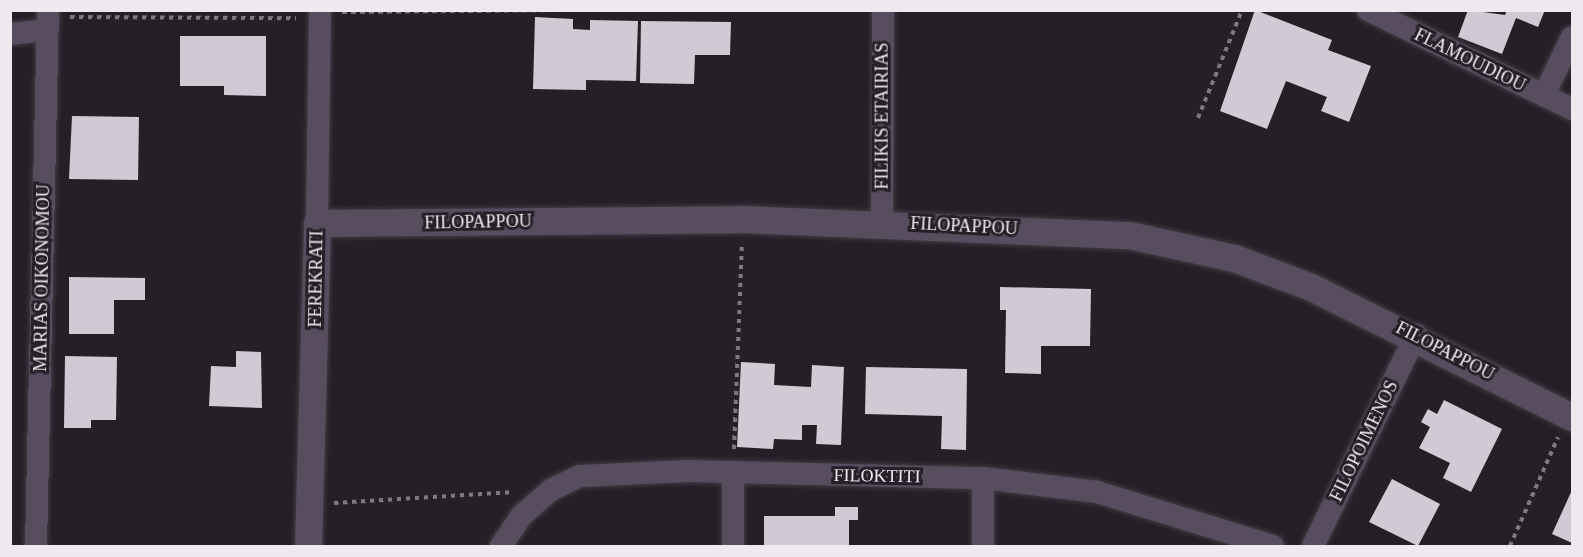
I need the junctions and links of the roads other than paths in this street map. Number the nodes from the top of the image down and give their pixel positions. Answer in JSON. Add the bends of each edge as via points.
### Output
{"nodes":[{"id":1,"x":882,"y":10,"type":"edge"},
{"id":2,"x":1368,"y":10,"type":"edge"},
{"id":3,"x":320,"y":11,"type":"edge"},
{"id":4,"x":48,"y":19,"type":"edge"},
{"id":5,"x":10,"y":34,"type":"edge"},
{"id":6,"x":1572,"y":37,"type":"edge"},
{"id":7,"x":1544,"y":95,"type":"junction"},
{"id":8,"x":1572,"y":109,"type":"edge"},
{"id":9,"x":882,"y":222,"type":"junction"},
{"id":10,"x":317,"y":223,"type":"junction"},
{"id":11,"x":1416,"y":336,"type":"junction"},
{"id":12,"x":1570,"y":416,"type":"edge"},
{"id":13,"x":733,"y":472,"type":"junction"},
{"id":14,"x":983,"y":478,"type":"junction"},
{"id":15,"x":36,"y":546,"type":"edge"},
{"id":16,"x":308,"y":546,"type":"edge"},
{"id":17,"x":501,"y":546,"type":"edge"},
{"id":18,"x":733,"y":546,"type":"edge"},
{"id":19,"x":983,"y":546,"type":"edge"},
{"id":20,"x":1273,"y":546,"type":"edge"},
{"id":21,"x":1313,"y":546,"type":"edge"}],
"edges":[{"from":1,"to":9,"type":"street","name":"FILIKIS ETAIRIAS"},
{"from":2,"to":7,"type":"street","name":"FLAMOUDIOU"},
{"from":3,"to":10,"type":"street","name":"FEREKRATI"},
{"from":4,"to":5,"type":"street"},
{"from":4,"to":15,"type":"street","name":"MARIAS OIKONOMOU"},
{"from":6,"to":7,"type":"street"},
{"from":7,"to":8,"type":"street","name":"FLAMOUDIOU"},
{"from":9,"to":10,"type":"street","name":"FILOPAPPOU","via":[[742,219]]},
{"from":9,"to":11,"type":"street","name":"FILOPAPPOU","via":[[1128,235],[1234,258],[1311,286]]},
{"from":10,"to":16,"type":"street","name":"FEREKRATI"},
{"from":11,"to":12,"type":"street","name":"FILOPAPPOU"},
{"from":11,"to":21,"type":"street","name":"FILOPOIMENOS"},
{"from":13,"to":14,"type":"street","name":"FILOKTITI"},
{"from":13,"to":17,"type":"street","name":"FILOKTITI","via":[[580,476],[551,490],[521,516]]},
{"from":13,"to":18,"type":"street"},
{"from":14,"to":19,"type":"street"},
{"from":14,"to":20,"type":"street","name":"FILOKTITI","via":[[1097,492]]}]}
